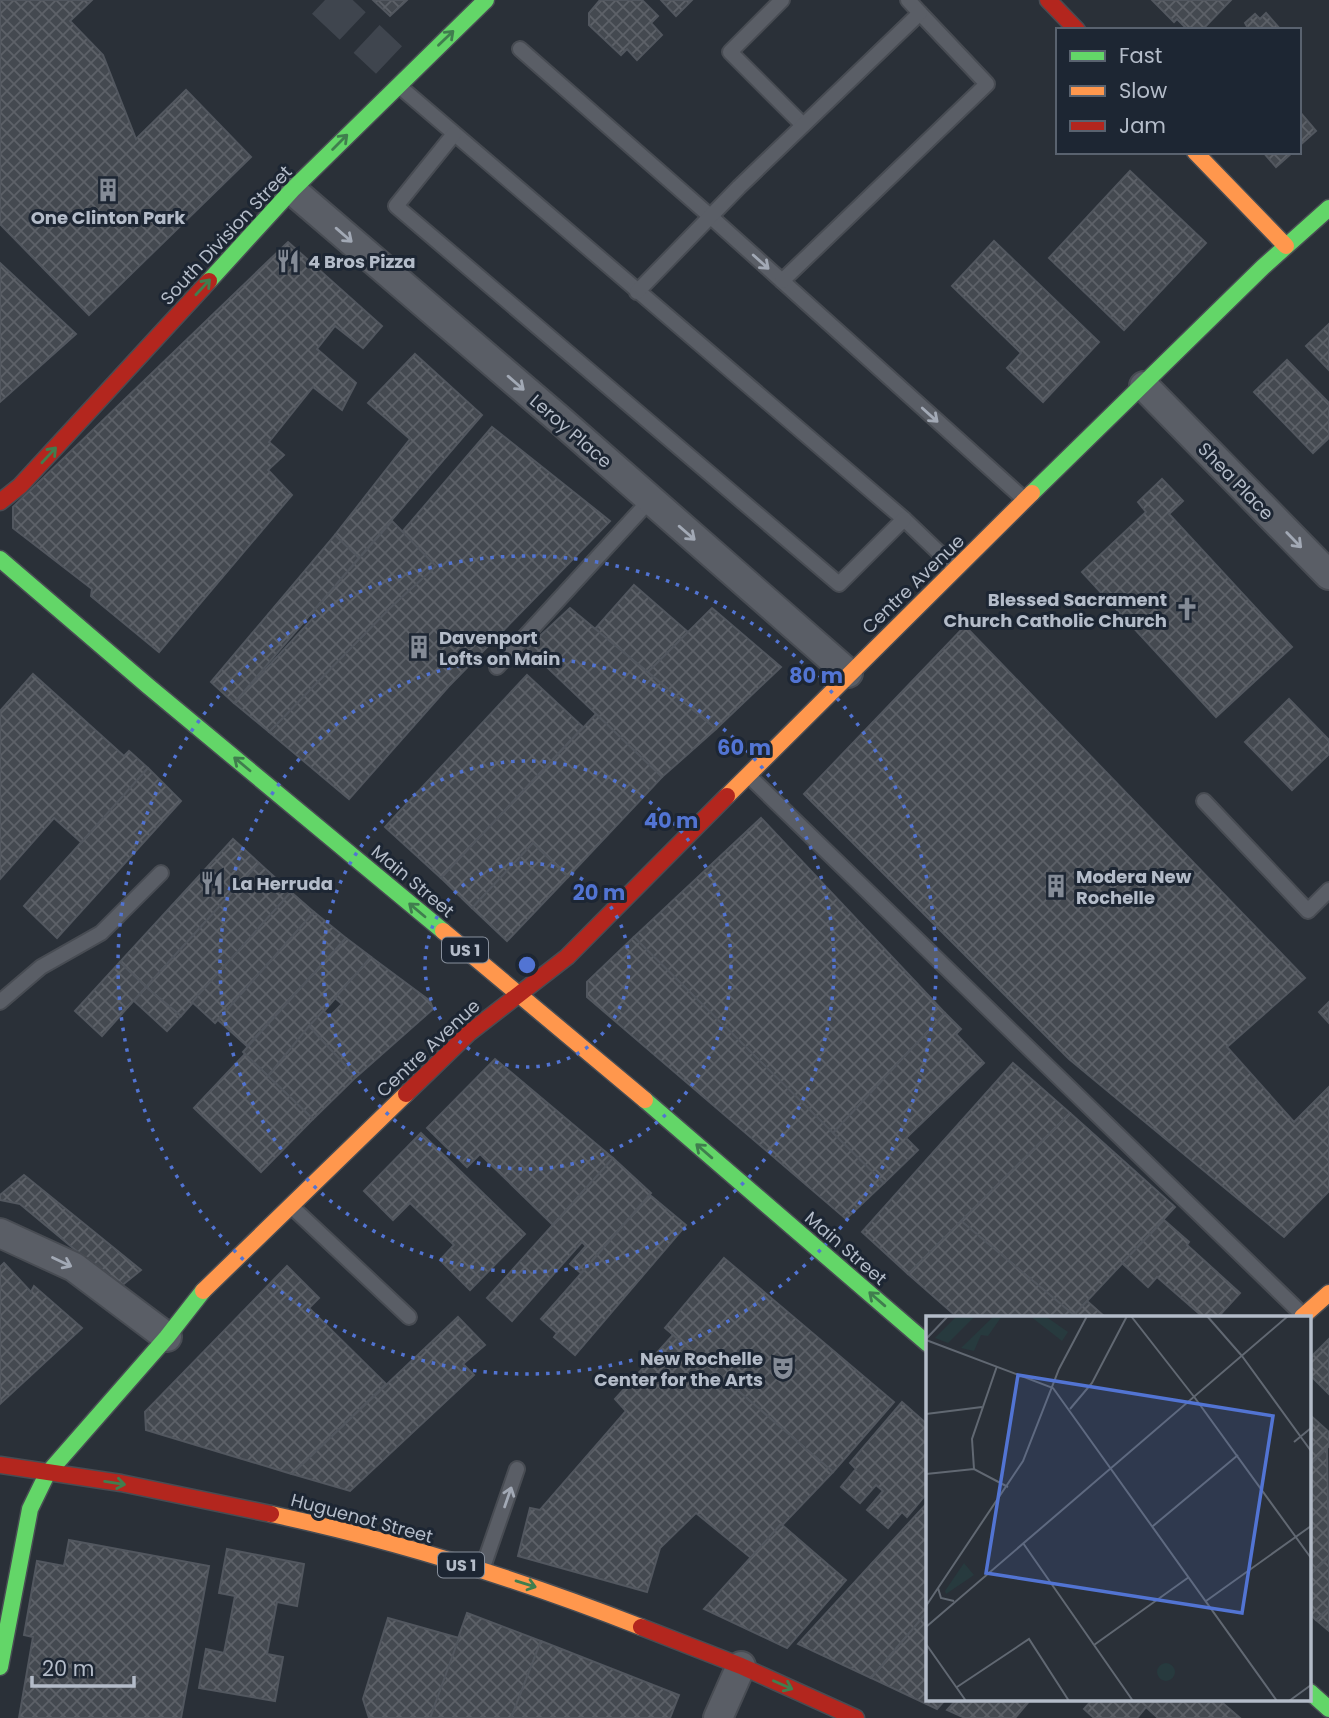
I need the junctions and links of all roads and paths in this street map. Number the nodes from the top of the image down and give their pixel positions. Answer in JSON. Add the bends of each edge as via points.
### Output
{"nodes":[{"id":1,"x":486,"y":0,"type":"edge"},
{"id":2,"x":782,"y":0,"type":"edge"},
{"id":3,"x":908,"y":0,"type":"edge"},
{"id":4,"x":1048,"y":0,"type":"edge"},
{"id":5,"x":920,"y":13,"type":"junction"},
{"id":6,"x":1075,"y":28,"type":"edge"},
{"id":7,"x":520,"y":49,"type":"dead end"},
{"id":8,"x":400,"y":77,"type":"junction"},
{"id":9,"x":803,"y":125,"type":"junction"},
{"id":10,"x":454,"y":134,"type":"junction"},
{"id":11,"x":1197,"y":154,"type":"edge"},
{"id":12,"x":292,"y":190,"type":"junction"},
{"id":13,"x":1329,"y":208,"type":"edge"},
{"id":14,"x":710,"y":216,"type":"junction"},
{"id":15,"x":1286,"y":246,"type":"junction"},
{"id":16,"x":782,"y":281,"type":"junction"},
{"id":17,"x":637,"y":292,"type":"junction"},
{"id":18,"x":1144,"y":386,"type":"junction"},
{"id":19,"x":650,"y":500,"type":"junction"},
{"id":20,"x":1026,"y":501,"type":"junction"},
{"id":21,"x":0,"y":502,"type":"edge"},
{"id":22,"x":904,"y":519,"type":"junction"},
{"id":23,"x":0,"y":559,"type":"edge"},
{"id":24,"x":956,"y":569,"type":"junction"},
{"id":25,"x":1329,"y":575,"type":"edge"},
{"id":26,"x":497,"y":667,"type":"dead end"},
{"id":27,"x":848,"y":674,"type":"junction"},
{"id":28,"x":748,"y":775,"type":"junction"},
{"id":29,"x":1204,"y":801,"type":"dead end"},
{"id":30,"x":161,"y":873,"type":"dead end"},
{"id":31,"x":1329,"y":890,"type":"edge"},
{"id":32,"x":519,"y":994,"type":"junction"},
{"id":33,"x":0,"y":1002,"type":"edge"},
{"id":34,"x":291,"y":1206,"type":"junction"},
{"id":35,"x":0,"y":1233,"type":"edge"},
{"id":36,"x":1329,"y":1293,"type":"edge"},
{"id":37,"x":1303,"y":1316,"type":"edge"},
{"id":38,"x":409,"y":1317,"type":"dead end"},
{"id":39,"x":167,"y":1337,"type":"junction"},
{"id":40,"x":926,"y":1342,"type":"edge"},
{"id":41,"x":0,"y":1465,"type":"edge"},
{"id":42,"x":517,"y":1469,"type":"dead end"},
{"id":43,"x":47,"y":1474,"type":"junction"},
{"id":44,"x":481,"y":1571,"type":"junction"},
{"id":45,"x":741,"y":1666,"type":"junction"},
{"id":46,"x":0,"y":1667,"type":"edge"},
{"id":47,"x":1312,"y":1694,"type":"edge"},
{"id":48,"x":1329,"y":1709,"type":"edge"},
{"id":49,"x":718,"y":1718,"type":"edge"},
{"id":50,"x":856,"y":1718,"type":"edge"}],
"edges":[{"from":8,"to":1,"type":"street","name":"South Division Street","one_way":true},
{"from":2,"to":9,"type":"lane","via":[[730,52]]},
{"from":3,"to":5,"type":"lane"},
{"from":4,"to":6,"type":"street"},
{"from":5,"to":9,"type":"lane"},
{"from":5,"to":16,"type":"lane","via":[[987,84]]},
{"from":7,"to":14,"type":"lane"},
{"from":8,"to":10,"type":"lane"},
{"from":12,"to":8,"type":"street","name":"South Division Street","one_way":true},
{"from":9,"to":14,"type":"lane"},
{"from":10,"to":17,"type":"lane"},
{"from":10,"to":22,"type":"lane","via":[[396,206],[839,584]]},
{"from":11,"to":15,"type":"street"},
{"from":12,"to":19,"type":"street","name":"Leroy Place","one_way":true},
{"from":21,"to":12,"type":"street","name":"South Division Street","one_way":true,"via":[[20,486]]},
{"from":13,"to":15,"type":"street","name":"Centre Avenue"},
{"from":14,"to":16,"type":"lane","one_way":true},
{"from":14,"to":17,"type":"lane"},
{"from":15,"to":18,"type":"street","name":"Centre Avenue"},
{"from":16,"to":20,"type":"lane","one_way":true},
{"from":17,"to":22,"type":"lane"},
{"from":18,"to":20,"type":"street","name":"Centre Avenue"},
{"from":18,"to":25,"type":"street","name":"Shea Place","one_way":true},
{"from":19,"to":26,"type":"lane"},
{"from":19,"to":27,"type":"street","name":"Leroy Place","one_way":true},
{"from":20,"to":24,"type":"street","name":"Centre Avenue"},
{"from":22,"to":24,"type":"lane"},
{"from":32,"to":23,"type":"street","name":"Main Street","number":"US 1","one_way":true},
{"from":24,"to":27,"type":"street","name":"Centre Avenue"},
{"from":27,"to":28,"type":"street","name":"Centre Avenue"},
{"from":28,"to":32,"type":"street","name":"Centre Avenue","via":[[567,957]]},
{"from":28,"to":37,"type":"lane"},
{"from":29,"to":31,"type":"lane","via":[[1308,911]]},
{"from":30,"to":33,"type":"lane","via":[[101,933],[41,967]]},
{"from":32,"to":34,"type":"street","name":"Centre Avenue","via":[[469,1033]]},
{"from":40,"to":32,"type":"street","name":"Main Street","number":"US 1","one_way":true},
{"from":34,"to":38,"type":"lane"},
{"from":34,"to":39,"type":"street","name":"Centre Avenue","via":[[202,1291]]},
{"from":35,"to":39,"type":"street","one_way":true,"via":[[74,1267]]},
{"from":36,"to":37,"type":"street"},
{"from":39,"to":43,"type":"street","name":"Centre Avenue"},
{"from":41,"to":43,"type":"street","name":"Huguenot Street","number":"US 1"},
{"from":44,"to":42,"type":"lane","one_way":true},
{"from":43,"to":44,"type":"street","name":"Huguenot Street","number":"US 1","one_way":true,"via":[[121,1483],[347,1530]]},
{"from":43,"to":46,"type":"street","name":"Centre Avenue","via":[[30,1509]]},
{"from":44,"to":45,"type":"street","name":"Huguenot Street","number":"US 1","one_way":true,"via":[[557,1594]]},
{"from":45,"to":49,"type":"street"},
{"from":45,"to":50,"type":"street","name":"Huguenot Street","number":"US 1","one_way":true},
{"from":47,"to":48,"type":"street"}]}
